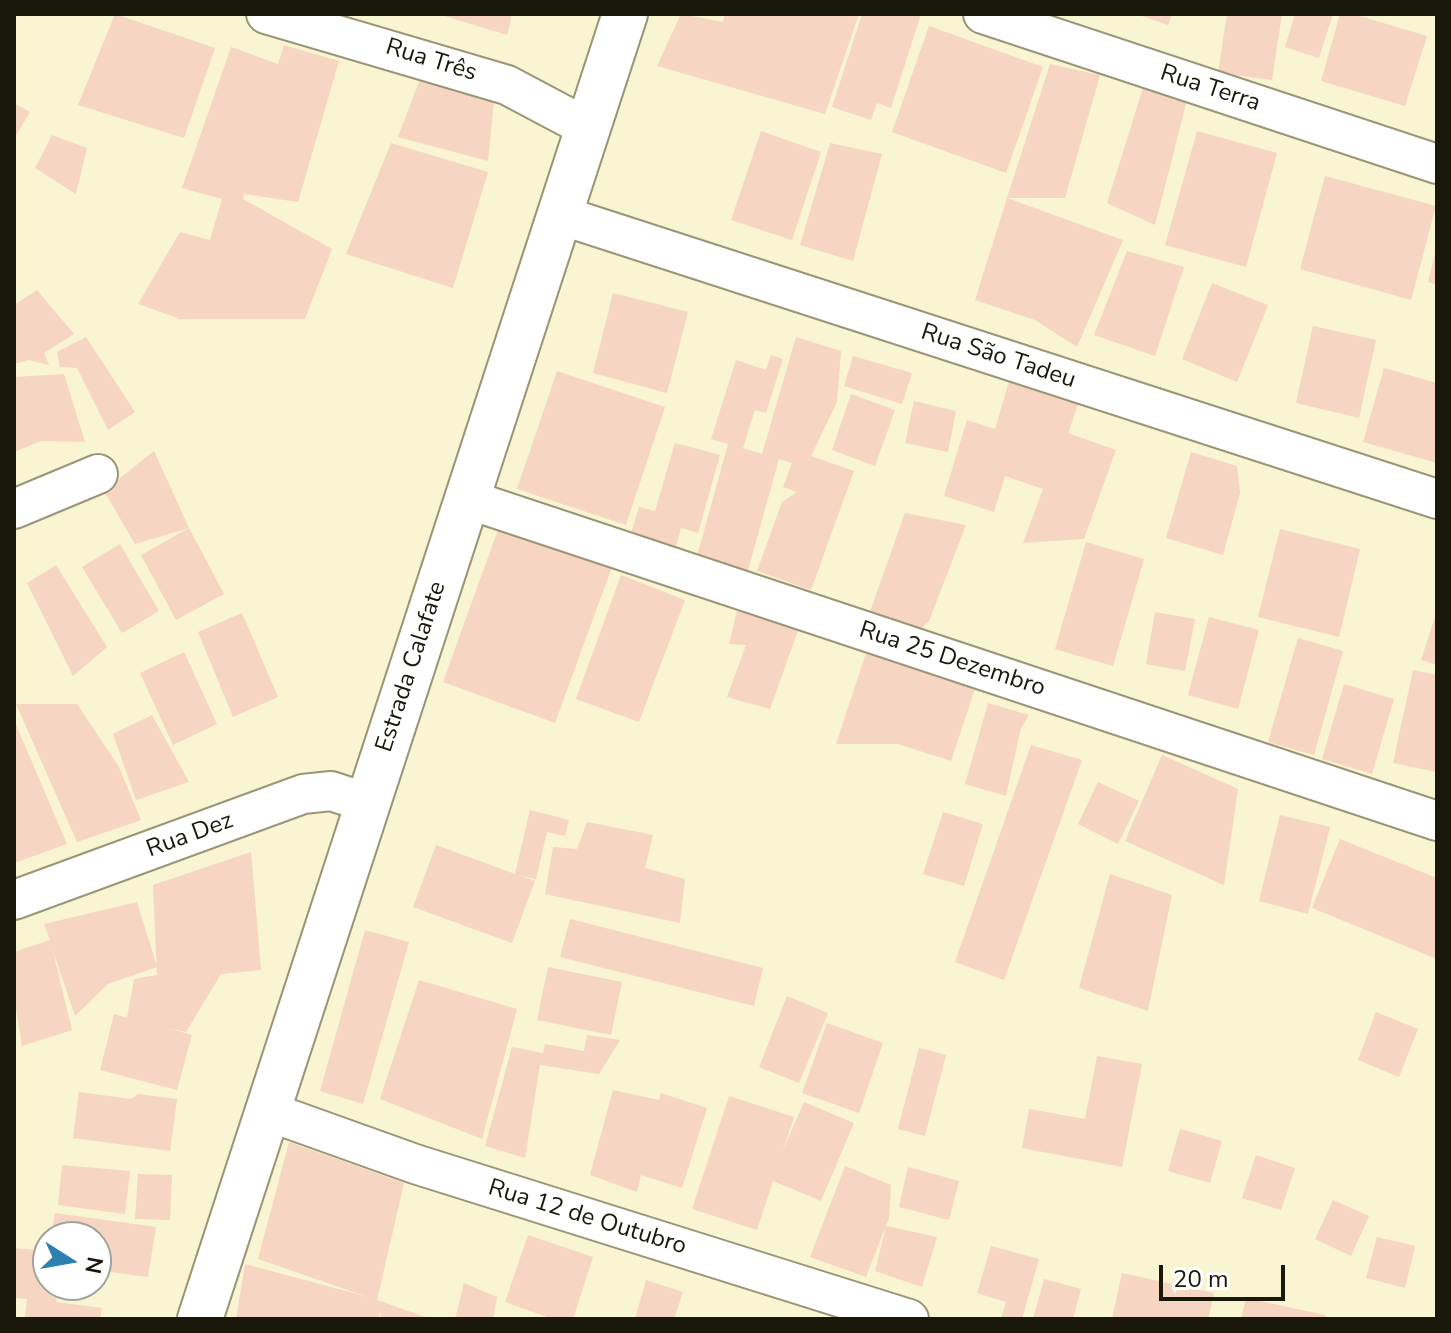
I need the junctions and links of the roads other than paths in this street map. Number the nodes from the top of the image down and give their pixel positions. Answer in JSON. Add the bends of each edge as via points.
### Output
{"nodes":[{"id":1,"x":266,"y":14,"type":"edge"},
{"id":2,"x":625,"y":14,"type":"edge"},
{"id":3,"x":983,"y":14,"type":"edge"},
{"id":4,"x":588,"y":128,"type":"junction"},
{"id":5,"x":1437,"y":164,"type":"edge"},
{"id":6,"x":560,"y":215,"type":"junction"},
{"id":7,"x":98,"y":474,"type":"dead end"},
{"id":8,"x":467,"y":499,"type":"junction"},
{"id":9,"x":1437,"y":499,"type":"edge"},
{"id":10,"x":14,"y":509,"type":"edge"},
{"id":11,"x":368,"y":803,"type":"junction"},
{"id":12,"x":1437,"y":821,"type":"edge"},
{"id":13,"x":14,"y":900,"type":"edge"},
{"id":14,"x":267,"y":1111,"type":"junction"},
{"id":15,"x":200,"y":1319,"type":"edge"},
{"id":16,"x":909,"y":1319,"type":"edge"}],
"edges":[{"from":1,"to":4,"type":"street","name":"Rua Três","via":[[507,85]]},
{"from":2,"to":4,"type":"street","name":"Estrada Calafate"},
{"from":3,"to":5,"type":"street","name":"Rua Terra"},
{"from":4,"to":6,"type":"street","name":"Estrada Calafate"},
{"from":6,"to":8,"type":"street","name":"Estrada Calafate"},
{"from":6,"to":9,"type":"street","name":"Rua São Tadeu"},
{"from":7,"to":10,"type":"street"},
{"from":8,"to":11,"type":"street","name":"Estrada Calafate"},
{"from":8,"to":12,"type":"street","name":"Rua 25 Dezembro"},
{"from":11,"to":13,"type":"street","name":"Rua Dez","via":[[331,791],[303,794]]},
{"from":11,"to":14,"type":"street","name":"Estrada Calafate"},
{"from":14,"to":15,"type":"street","name":"Estrada Calafate"},
{"from":14,"to":16,"type":"street","name":"Rua 12 de Outubro","via":[[430,1169]]}]}
